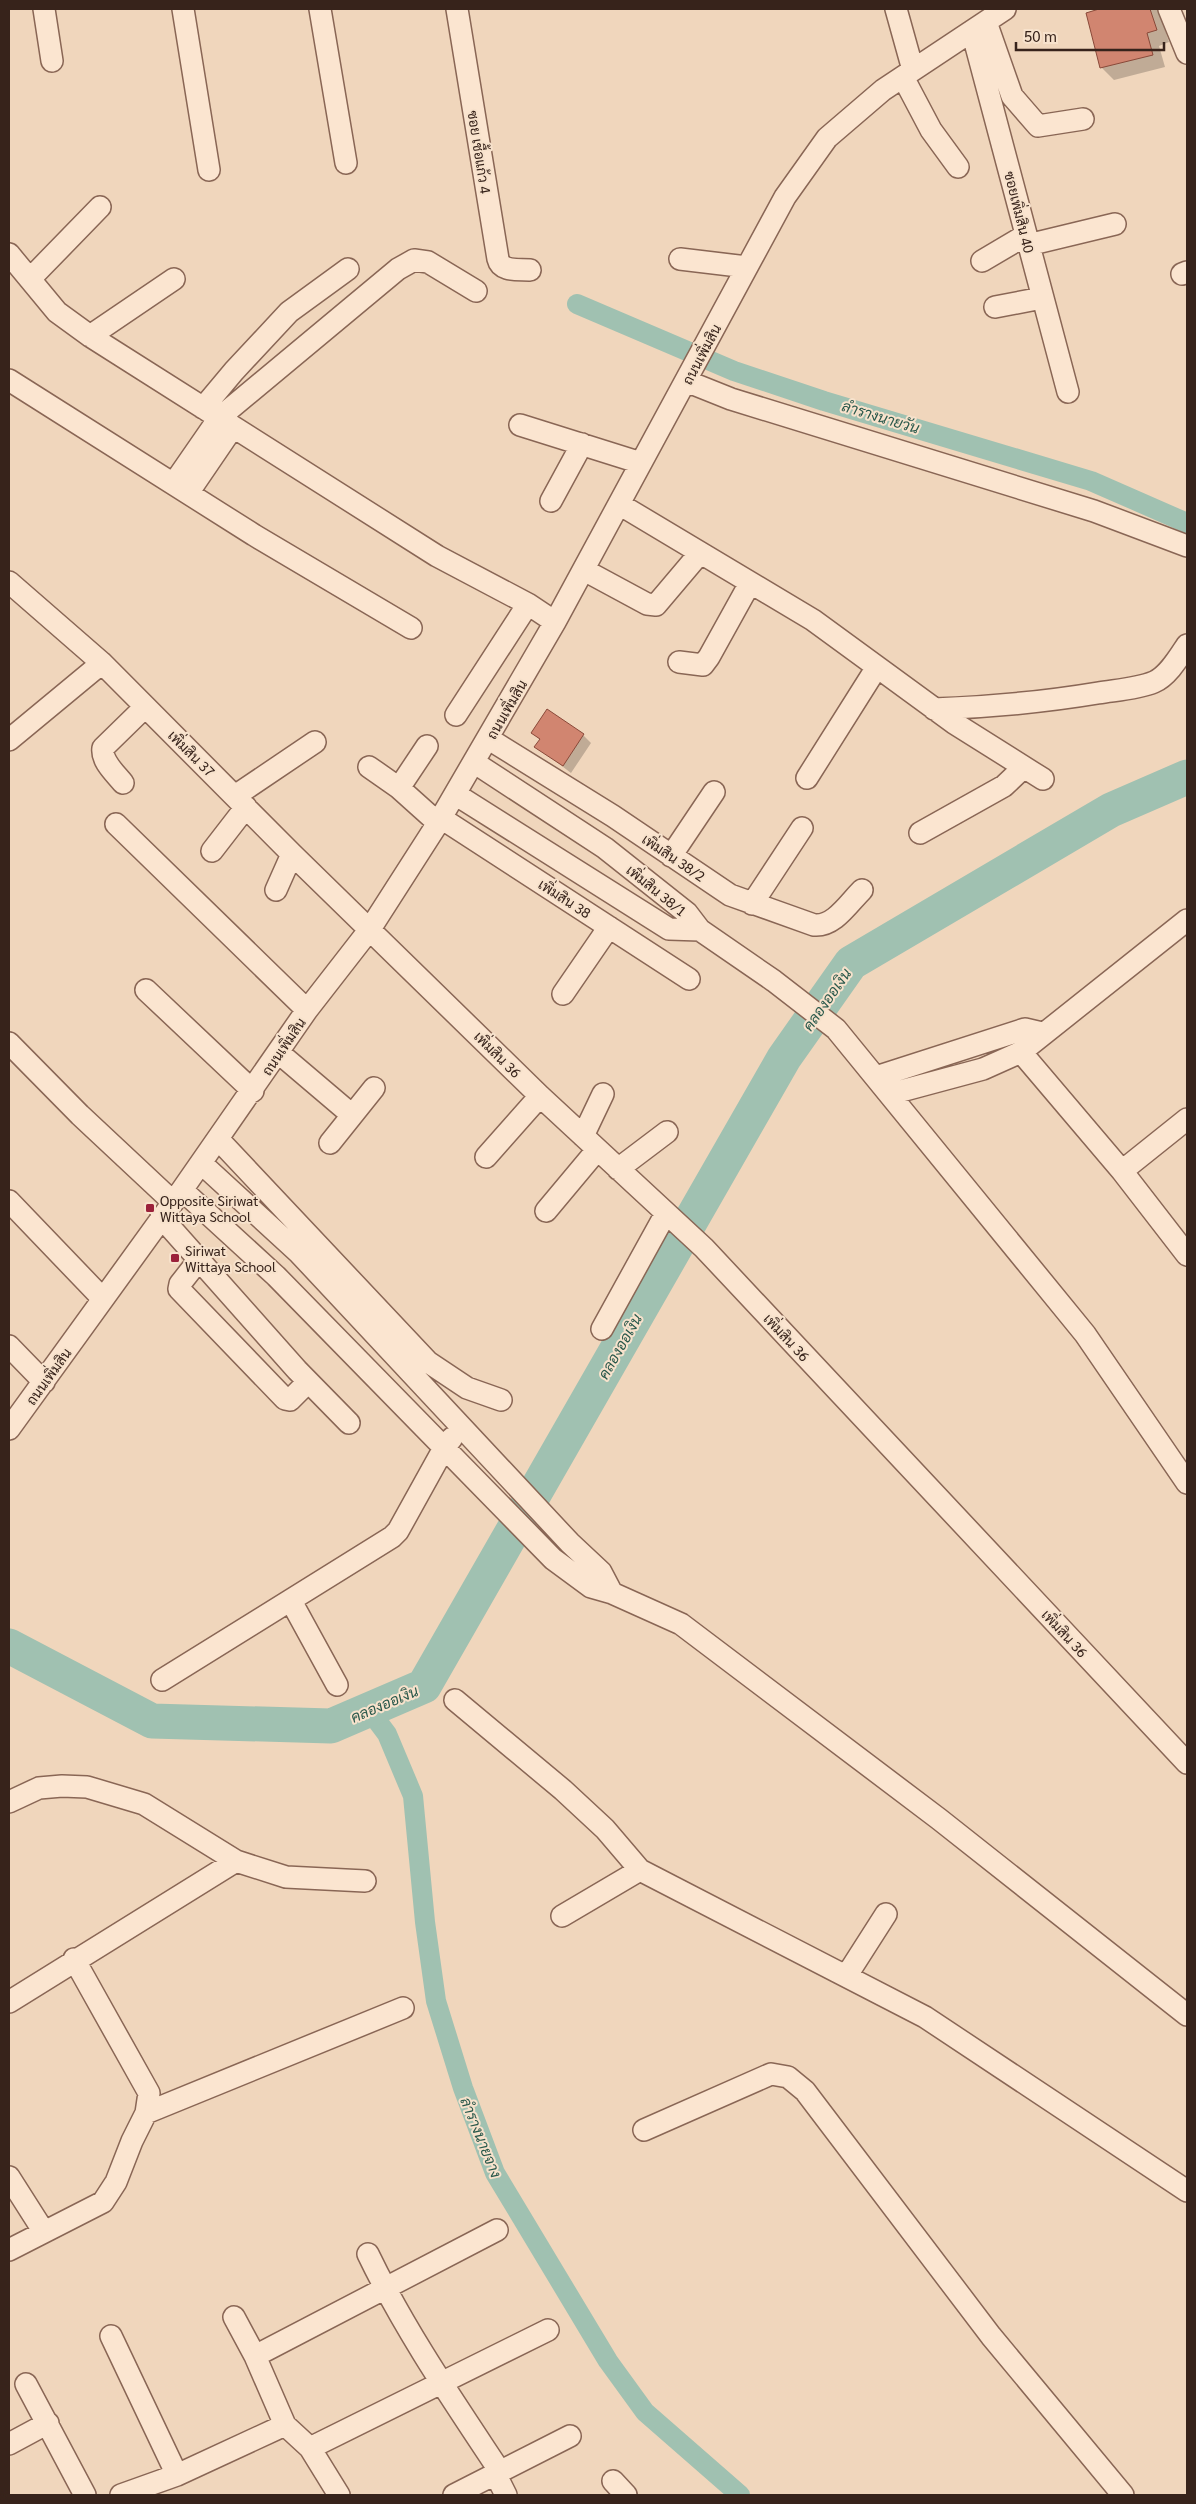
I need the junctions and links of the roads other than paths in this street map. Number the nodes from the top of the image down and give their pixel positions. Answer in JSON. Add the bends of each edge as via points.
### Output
{"nodes":[{"id":1,"x":44,"y":9,"type":"edge"},
{"id":2,"x":183,"y":9,"type":"edge"},
{"id":3,"x":320,"y":9,"type":"edge"},
{"id":4,"x":457,"y":9,"type":"edge"},
{"id":5,"x":896,"y":9,"type":"edge"},
{"id":6,"x":1006,"y":9,"type":"edge"},
{"id":7,"x":1169,"y":9,"type":"edge"},
{"id":8,"x":979,"y":26,"type":"junction"},
{"id":9,"x":1187,"y":53,"type":"edge"},
{"id":10,"x":52,"y":61,"type":"dead end"},
{"id":11,"x":908,"y":73,"type":"junction"},
{"id":12,"x":1083,"y":119,"type":"dead end"},
{"id":13,"x":346,"y":163,"type":"dead end"},
{"id":14,"x":958,"y":167,"type":"dead end"},
{"id":15,"x":209,"y":170,"type":"dead end"},
{"id":16,"x":100,"y":207,"type":"dead end"},
{"id":17,"x":1115,"y":224,"type":"dead end"},
{"id":18,"x":1027,"y":240,"type":"junction"},
{"id":19,"x":9,"y":254,"type":"edge"},
{"id":20,"x":680,"y":259,"type":"dead end"},
{"id":21,"x":982,"y":261,"type":"dead end"},
{"id":22,"x":747,"y":267,"type":"junction"},
{"id":23,"x":348,"y":269,"type":"dead end"},
{"id":24,"x":530,"y":270,"type":"dead end"},
{"id":25,"x":30,"y":279,"type":"junction"},
{"id":26,"x":174,"y":279,"type":"dead end"},
{"id":27,"x":476,"y":291,"type":"dead end"},
{"id":28,"x":1042,"y":298,"type":"junction"},
{"id":29,"x":995,"y":307,"type":"dead end"},
{"id":30,"x":90,"y":336,"type":"junction"},
{"id":31,"x":695,"y":365,"type":"junction"},
{"id":32,"x":9,"y":380,"type":"edge"},
{"id":33,"x":1068,"y":392,"type":"dead end"},
{"id":34,"x":218,"y":417,"type":"junction"},
{"id":35,"x":520,"y":425,"type":"dead end"},
{"id":36,"x":582,"y":444,"type":"junction"},
{"id":37,"x":641,"y":464,"type":"junction"},
{"id":38,"x":181,"y":488,"type":"junction"},
{"id":39,"x":551,"y":501,"type":"dead end"},
{"id":40,"x":620,"y":504,"type":"junction"},
{"id":41,"x":1187,"y":546,"type":"edge"},
{"id":42,"x":700,"y":553,"type":"junction"},
{"id":43,"x":584,"y":570,"type":"junction"},
{"id":44,"x":750,"y":583,"type":"junction"},
{"id":45,"x":14,"y":595,"type":"edge"},
{"id":46,"x":528,"y":604,"type":"junction"},
{"id":47,"x":555,"y":622,"type":"junction"},
{"id":48,"x":411,"y":628,"type":"dead end"},
{"id":49,"x":1187,"y":645,"type":"edge"},
{"id":50,"x":679,"y":662,"type":"dead end"},
{"id":51,"x":102,"y":663,"type":"junction"},
{"id":52,"x":877,"y":667,"type":"junction"},
{"id":53,"x":145,"y":707,"type":"junction"},
{"id":54,"x":934,"y":709,"type":"junction"},
{"id":55,"x":456,"y":714,"type":"dead end"},
{"id":56,"x":489,"y":739,"type":"junction"},
{"id":57,"x":9,"y":740,"type":"edge"},
{"id":58,"x":315,"y":742,"type":"dead end"},
{"id":59,"x":427,"y":746,"type":"dead end"},
{"id":60,"x":475,"y":763,"type":"junction"},
{"id":61,"x":369,"y":767,"type":"dead end"},
{"id":62,"x":1024,"y":767,"type":"junction"},
{"id":63,"x":807,"y":778,"type":"dead end"},
{"id":64,"x":1044,"y":779,"type":"dead end"},
{"id":65,"x":123,"y":783,"type":"dead end"},
{"id":66,"x":399,"y":788,"type":"junction"},
{"id":67,"x":714,"y":792,"type":"dead end"},
{"id":68,"x":455,"y":794,"type":"junction"},
{"id":69,"x":240,"y":801,"type":"junction"},
{"id":70,"x":439,"y":820,"type":"junction"},
{"id":71,"x":116,"y":824,"type":"dead end"},
{"id":72,"x":802,"y":828,"type":"dead end"},
{"id":73,"x":920,"y":833,"type":"dead end"},
{"id":74,"x":212,"y":851,"type":"dead end"},
{"id":75,"x":292,"y":854,"type":"junction"},
{"id":76,"x":671,"y":856,"type":"junction"},
{"id":77,"x":638,"y":875,"type":"junction"},
{"id":78,"x":276,"y":890,"type":"dead end"},
{"id":79,"x":862,"y":890,"type":"dead end"},
{"id":80,"x":620,"y":898,"type":"junction"},
{"id":81,"x":752,"y":904,"type":"junction"},
{"id":82,"x":1187,"y":920,"type":"edge"},
{"id":83,"x":609,"y":927,"type":"junction"},
{"id":84,"x":370,"y":929,"type":"junction"},
{"id":85,"x":700,"y":930,"type":"junction"},
{"id":86,"x":688,"y":979,"type":"dead end"},
{"id":87,"x":146,"y":990,"type":"dead end"},
{"id":88,"x":563,"y":994,"type":"dead end"},
{"id":89,"x":307,"y":1010,"type":"junction"},
{"id":90,"x":1042,"y":1033,"type":"junction"},
{"id":91,"x":9,"y":1043,"type":"edge"},
{"id":92,"x":1021,"y":1052,"type":"junction"},
{"id":93,"x":279,"y":1053,"type":"junction"},
{"id":94,"x":876,"y":1077,"type":"junction"},
{"id":95,"x":374,"y":1088,"type":"dead end"},
{"id":96,"x":253,"y":1090,"type":"junction"},
{"id":97,"x":602,"y":1094,"type":"dead end"},
{"id":98,"x":890,"y":1094,"type":"junction"},
{"id":99,"x":540,"y":1096,"type":"junction"},
{"id":100,"x":352,"y":1115,"type":"junction"},
{"id":101,"x":1187,"y":1119,"type":"edge"},
{"id":102,"x":667,"y":1132,"type":"dead end"},
{"id":103,"x":218,"y":1139,"type":"junction"},
{"id":104,"x":330,"y":1143,"type":"dead end"},
{"id":105,"x":590,"y":1143,"type":"junction"},
{"id":106,"x":486,"y":1157,"type":"dead end"},
{"id":107,"x":200,"y":1163,"type":"junction"},
{"id":108,"x":618,"y":1169,"type":"junction"},
{"id":109,"x":1122,"y":1171,"type":"junction"},
{"id":110,"x":9,"y":1201,"type":"edge"},
{"id":111,"x":172,"y":1203,"type":"junction"},
{"id":112,"x":546,"y":1211,"type":"dead end"},
{"id":113,"x":668,"y":1215,"type":"junction"},
{"id":114,"x":1187,"y":1255,"type":"edge"},
{"id":115,"x":198,"y":1261,"type":"junction"},
{"id":116,"x":103,"y":1299,"type":"junction"},
{"id":117,"x":602,"y":1329,"type":"dead end"},
{"id":118,"x":9,"y":1346,"type":"edge"},
{"id":119,"x":44,"y":1382,"type":"junction"},
{"id":120,"x":308,"y":1382,"type":"junction"},
{"id":121,"x":501,"y":1400,"type":"dead end"},
{"id":122,"x":349,"y":1423,"type":"dead end"},
{"id":123,"x":462,"y":1426,"type":"junction"},
{"id":124,"x":9,"y":1429,"type":"edge"},
{"id":125,"x":444,"y":1448,"type":"junction"},
{"id":126,"x":1187,"y":1483,"type":"edge"},
{"id":127,"x":612,"y":1593,"type":"junction"},
{"id":128,"x":291,"y":1601,"type":"junction"},
{"id":129,"x":162,"y":1680,"type":"dead end"},
{"id":130,"x":337,"y":1685,"type":"dead end"},
{"id":131,"x":455,"y":1700,"type":"dead end"},
{"id":132,"x":1187,"y":1763,"type":"edge"},
{"id":133,"x":9,"y":1802,"type":"edge"},
{"id":134,"x":236,"y":1861,"type":"junction"},
{"id":135,"x":640,"y":1870,"type":"junction"},
{"id":136,"x":364,"y":1881,"type":"dead end"},
{"id":137,"x":886,"y":1914,"type":"dead end"},
{"id":138,"x":562,"y":1916,"type":"dead end"},
{"id":139,"x":74,"y":1959,"type":"junction"},
{"id":140,"x":847,"y":1975,"type":"junction"},
{"id":141,"x":9,"y":2002,"type":"edge"},
{"id":142,"x":402,"y":2008,"type":"dead end"},
{"id":143,"x":1187,"y":2015,"type":"edge"},
{"id":144,"x":146,"y":2113,"type":"junction"},
{"id":145,"x":644,"y":2130,"type":"dead end"},
{"id":146,"x":9,"y":2177,"type":"edge"},
{"id":147,"x":1187,"y":2191,"type":"edge"},
{"id":148,"x":497,"y":2230,"type":"dead end"},
{"id":149,"x":44,"y":2232,"type":"junction"},
{"id":150,"x":9,"y":2250,"type":"edge"},
{"id":151,"x":368,"y":2254,"type":"dead end"},
{"id":152,"x":385,"y":2290,"type":"junction"},
{"id":153,"x":234,"y":2316,"type":"dead end"},
{"id":154,"x":548,"y":2330,"type":"dead end"},
{"id":155,"x":111,"y":2336,"type":"dead end"},
{"id":156,"x":255,"y":2356,"type":"junction"},
{"id":157,"x":442,"y":2383,"type":"junction"},
{"id":158,"x":26,"y":2384,"type":"dead end"},
{"id":159,"x":48,"y":2423,"type":"junction"},
{"id":160,"x":285,"y":2425,"type":"junction"},
{"id":161,"x":570,"y":2436,"type":"dead end"},
{"id":162,"x":9,"y":2444,"type":"edge"},
{"id":163,"x":310,"y":2448,"type":"junction"},
{"id":164,"x":498,"y":2474,"type":"junction"},
{"id":165,"x":177,"y":2475,"type":"junction"},
{"id":166,"x":85,"y":2495,"type":"edge"},
{"id":167,"x":121,"y":2495,"type":"edge"},
{"id":168,"x":339,"y":2495,"type":"edge"},
{"id":169,"x":454,"y":2495,"type":"edge"},
{"id":170,"x":506,"y":2495,"type":"edge"},
{"id":171,"x":1123,"y":2495,"type":"edge"}],
"edges":[{"from":1,"to":10,"type":"street"},
{"from":2,"to":15,"type":"street"},
{"from":3,"to":13,"type":"street"},
{"from":4,"to":24,"type":"street","name":"ซอย เชื้อแก้ว 4","via":[[499,264],[504,268]]},
{"from":5,"to":11,"type":"street"},
{"from":6,"to":8,"type":"street","name":"ถนนเพิ่มสิน"},
{"from":7,"to":9,"type":"street"},
{"from":8,"to":11,"type":"street","name":"ถนนเพิ่มสิน"},
{"from":8,"to":12,"type":"street","via":[[1012,96],[1038,126]]},
{"from":8,"to":18,"type":"street","name":"ซอยเพิ่มสิน 40"},
{"from":11,"to":14,"type":"street","via":[[931,130]]},
{"from":11,"to":22,"type":"street","name":"ถนนเพิ่มสิน","via":[[827,138],[785,197]]},
{"from":16,"to":25,"type":"street"},
{"from":17,"to":18,"type":"street"},
{"from":18,"to":21,"type":"street"},
{"from":18,"to":28,"type":"street","name":"ซอยเพิ่มสิน 40"},
{"from":19,"to":25,"type":"street"},
{"from":20,"to":22,"type":"street"},
{"from":22,"to":31,"type":"street","name":"ถนนเพิ่มสิน"},
{"from":23,"to":34,"type":"street","via":[[289,312]]},
{"from":25,"to":30,"type":"street","via":[[57,312]]},
{"from":26,"to":30,"type":"street"},
{"from":27,"to":34,"type":"street","via":[[428,262],[414,260],[398,269]]},
{"from":28,"to":29,"type":"street"},
{"from":28,"to":33,"type":"street","name":"ซอยเพิ่มสิน 40"},
{"from":30,"to":34,"type":"street"},
{"from":31,"to":37,"type":"street","name":"ถนนเพิ่มสิน"},
{"from":31,"to":41,"type":"street","via":[[731,399],[1094,511]]},
{"from":32,"to":38,"type":"street"},
{"from":34,"to":38,"type":"street"},
{"from":34,"to":46,"type":"street","via":[[437,556]]},
{"from":35,"to":36,"type":"street"},
{"from":36,"to":37,"type":"street"},
{"from":36,"to":39,"type":"street"},
{"from":37,"to":40,"type":"street","name":"ถนนเพิ่มสิน"},
{"from":38,"to":48,"type":"street"},
{"from":40,"to":42,"type":"street"},
{"from":40,"to":43,"type":"street","name":"ถนนเพิ่มสิน"},
{"from":42,"to":43,"type":"street","via":[[656,605],[646,604]]},
{"from":42,"to":44,"type":"street"},
{"from":43,"to":47,"type":"street","name":"ถนนเพิ่มสิน"},
{"from":44,"to":50,"type":"street","via":[[703,665]]},
{"from":44,"to":52,"type":"street","via":[[813,620]]},
{"from":45,"to":51,"type":"street","name":"เพิ่มสิน 37"},
{"from":46,"to":47,"type":"street"},
{"from":46,"to":55,"type":"street"},
{"from":47,"to":56,"type":"street","name":"ถนนเพิ่มสิน"},
{"from":49,"to":54,"type":"street","via":[[1177,661],[1156,681],[1131,688],[991,706]]},
{"from":51,"to":53,"type":"street","name":"เพิ่มสิน 37"},
{"from":51,"to":57,"type":"street"},
{"from":52,"to":54,"type":"street"},
{"from":52,"to":63,"type":"street"},
{"from":53,"to":65,"type":"street","via":[[103,748],[105,760]]},
{"from":53,"to":69,"type":"street","name":"เพิ่มสิน 37"},
{"from":54,"to":62,"type":"street"},
{"from":56,"to":60,"type":"street","name":"ถนนเพิ่มสิน"},
{"from":56,"to":76,"type":"street","name":"เพิ่มสิน 38/2"},
{"from":58,"to":69,"type":"street"},
{"from":59,"to":66,"type":"street"},
{"from":60,"to":68,"type":"street","name":"ถนนเพิ่มสิน"},
{"from":60,"to":77,"type":"street","name":"เพิ่มสิน 38/1","via":[[605,848]]},
{"from":61,"to":66,"type":"street","name":"เพิ่มสิน 38"},
{"from":62,"to":64,"type":"street"},
{"from":62,"to":73,"type":"street","via":[[1004,786]]},
{"from":66,"to":70,"type":"street","name":"เพิ่มสิน 38"},
{"from":67,"to":76,"type":"street"},
{"from":68,"to":70,"type":"street","name":"ถนนเพิ่มสิน"},
{"from":68,"to":80,"type":"street","name":"เพิ่มสิน 38/1"},
{"from":69,"to":74,"type":"street"},
{"from":69,"to":75,"type":"street","name":"เพิ่มสิน 37"},
{"from":70,"to":83,"type":"street","name":"เพิ่มสิน 38"},
{"from":70,"to":84,"type":"street","name":"ถนนเพิ่มสิน"},
{"from":71,"to":89,"type":"street"},
{"from":72,"to":81,"type":"street"},
{"from":75,"to":78,"type":"street"},
{"from":75,"to":84,"type":"street","name":"เพิ่มสิน 37"},
{"from":76,"to":81,"type":"street","name":"เพิ่มสิน 38/2","via":[[730,895]]},
{"from":77,"to":80,"type":"street"},
{"from":77,"to":85,"type":"street","name":"เพิ่มสิน 38/1","via":[[687,913]]},
{"from":79,"to":81,"type":"street","name":"เพิ่มสิน 38/2","via":[[832,922],[823,926]]},
{"from":80,"to":85,"type":"street","name":"เพิ่มสิน 38/1","via":[[669,929]]},
{"from":82,"to":90,"type":"street"},
{"from":83,"to":86,"type":"street","name":"เพิ่มสิน 38"},
{"from":83,"to":88,"type":"street"},
{"from":84,"to":89,"type":"street","name":"ถนนเพิ่มสิน"},
{"from":84,"to":99,"type":"street","name":"เพิ่มสิน 36"},
{"from":85,"to":94,"type":"street","via":[[836,1029]]},
{"from":87,"to":96,"type":"street"},
{"from":89,"to":93,"type":"street","name":"ถนนเพิ่มสิน"},
{"from":90,"to":92,"type":"street"},
{"from":90,"to":94,"type":"street","via":[[1026,1029]]},
{"from":91,"to":111,"type":"street"},
{"from":92,"to":98,"type":"street","via":[[983,1069]]},
{"from":92,"to":109,"type":"street"},
{"from":93,"to":96,"type":"street","name":"ถนนเพิ่มสิน"},
{"from":93,"to":100,"type":"street"},
{"from":94,"to":98,"type":"street"},
{"from":95,"to":100,"type":"street"},
{"from":96,"to":103,"type":"street","name":"ถนนเพิ่มสิน"},
{"from":97,"to":105,"type":"street"},
{"from":98,"to":126,"type":"street","via":[[1085,1334]]},
{"from":99,"to":105,"type":"street","name":"เพิ่มสิน 36"},
{"from":99,"to":106,"type":"street"},
{"from":100,"to":104,"type":"street"},
{"from":101,"to":109,"type":"street"},
{"from":102,"to":108,"type":"street"},
{"from":103,"to":107,"type":"street","name":"ถนนเพิ่มสิน"},
{"from":103,"to":121,"type":"street","via":[[428,1362],[467,1388]]},
{"from":105,"to":108,"type":"street","name":"เพิ่มสิน 36"},
{"from":105,"to":112,"type":"street"},
{"from":107,"to":111,"type":"street","name":"ถนนเพิ่มสิน"},
{"from":107,"to":123,"type":"street","via":[[299,1253]]},
{"from":108,"to":113,"type":"street","name":"เพิ่มสิน 36"},
{"from":109,"to":114,"type":"street"},
{"from":110,"to":116,"type":"street"},
{"from":111,"to":115,"type":"street"},
{"from":111,"to":116,"type":"street","name":"ถนนเพิ่มสิน"},
{"from":111,"to":125,"type":"street","via":[[276,1276]]},
{"from":113,"to":117,"type":"street"},
{"from":113,"to":132,"type":"street","name":"เพิ่มสิน 36","via":[[704,1248]]},
{"from":115,"to":120,"type":"street"},
{"from":115,"to":120,"type":"street","via":[[179,1289],[285,1400],[290,1400]]},
{"from":116,"to":119,"type":"street","name":"ถนนเพิ่มสิน"},
{"from":118,"to":119,"type":"street"},
{"from":119,"to":124,"type":"street","name":"ถนนเพิ่มสิน"},
{"from":120,"to":122,"type":"street"},
{"from":123,"to":125,"type":"street"},
{"from":123,"to":127,"type":"street","via":[[601,1572]]},
{"from":125,"to":127,"type":"street","via":[[553,1559],[591,1587]]},
{"from":125,"to":128,"type":"street","via":[[398,1531]]},
{"from":127,"to":143,"type":"street","via":[[681,1624],[938,1819]]},
{"from":128,"to":129,"type":"street"},
{"from":128,"to":130,"type":"street"},
{"from":131,"to":135,"type":"street","via":[[563,1790],[605,1829]]},
{"from":133,"to":134,"type":"street","via":[[39,1788],[87,1788],[144,1804]]},
{"from":134,"to":136,"type":"street","via":[[286,1876]]},
{"from":134,"to":139,"type":"street"},
{"from":135,"to":138,"type":"street"},
{"from":135,"to":140,"type":"street"},
{"from":137,"to":140,"type":"street"},
{"from":139,"to":141,"type":"street"},
{"from":139,"to":144,"type":"street","via":[[149,2093]]},
{"from":140,"to":147,"type":"street","via":[[925,2017]]},
{"from":142,"to":144,"type":"street"},
{"from":144,"to":149,"type":"street","via":[[116,2182],[103,2202]]},
{"from":145,"to":171,"type":"street","via":[[771,2074],[788,2077],[805,2091],[991,2336]]},
{"from":146,"to":149,"type":"street"},
{"from":148,"to":152,"type":"street"},
{"from":149,"to":150,"type":"street"},
{"from":151,"to":152,"type":"street"},
{"from":152,"to":156,"type":"street"},
{"from":152,"to":157,"type":"street"},
{"from":153,"to":156,"type":"street"},
{"from":154,"to":157,"type":"street"},
{"from":155,"to":165,"type":"street"},
{"from":156,"to":160,"type":"street"},
{"from":157,"to":163,"type":"street"},
{"from":157,"to":164,"type":"street"},
{"from":158,"to":159,"type":"street"},
{"from":159,"to":162,"type":"street"},
{"from":159,"to":166,"type":"street"},
{"from":160,"to":163,"type":"street"},
{"from":160,"to":165,"type":"street"},
{"from":161,"to":164,"type":"street"},
{"from":163,"to":168,"type":"street"},
{"from":164,"to":169,"type":"street"},
{"from":164,"to":170,"type":"street"},
{"from":165,"to":167,"type":"street"}]}
